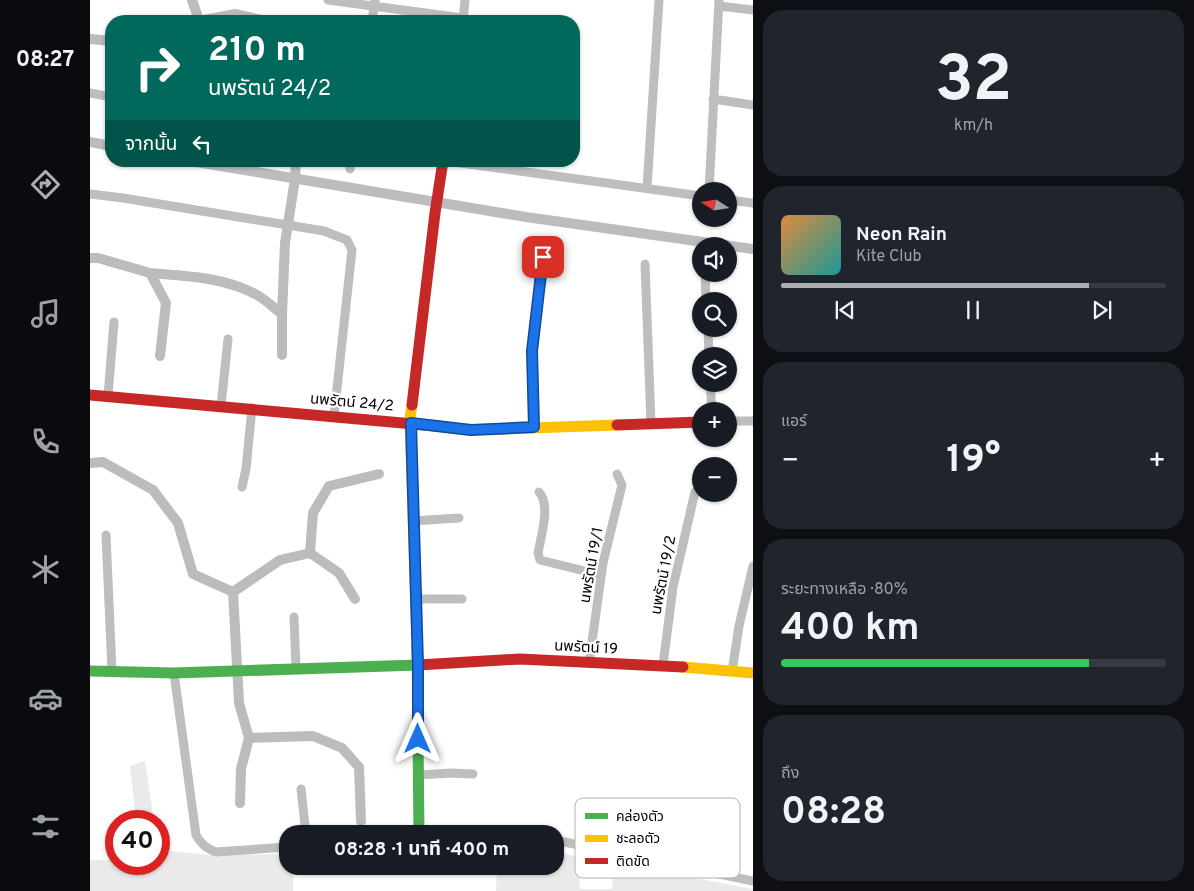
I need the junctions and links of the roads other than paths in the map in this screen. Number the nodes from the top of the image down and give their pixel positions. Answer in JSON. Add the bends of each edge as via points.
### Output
{"nodes":[{"id":1,"x":328,"y":0,"type":"edge"},
{"id":2,"x":465,"y":0,"type":"edge"},
{"id":3,"x":659,"y":0,"type":"edge"},
{"id":4,"x":375,"y":3,"type":"edge"},
{"id":5,"x":719,"y":3,"type":"edge"},
{"id":6,"x":753,"y":10,"type":"edge"},
{"id":7,"x":437,"y":15,"type":"edge"},
{"id":8,"x":464,"y":15,"type":"edge"},
{"id":9,"x":90,"y":93,"type":"edge"},
{"id":10,"x":105,"y":96,"type":"edge"},
{"id":11,"x":713,"y":99,"type":"junction"},
{"id":12,"x":753,"y":105,"type":"edge"},
{"id":13,"x":444,"y":167,"type":"edge"},
{"id":14,"x":490,"y":167,"type":"edge"},
{"id":15,"x":709,"y":182,"type":"edge"},
{"id":16,"x":647,"y":188,"type":"junction"},
{"id":17,"x":90,"y":194,"type":"edge"},
{"id":18,"x":692,"y":195,"type":"edge"},
{"id":19,"x":738,"y":201,"type":"edge"},
{"id":20,"x":753,"y":203,"type":"edge"},
{"id":21,"x":543,"y":257,"type":"dead end"},
{"id":22,"x":645,"y":264,"type":"dead end"},
{"id":23,"x":114,"y":322,"type":"dead end"},
{"id":24,"x":228,"y":340,"type":"dead end"},
{"id":25,"x":90,"y":395,"type":"edge"},
{"id":26,"x":108,"y":396,"type":"junction"},
{"id":27,"x":221,"y":406,"type":"junction"},
{"id":28,"x":252,"y":408,"type":"junction"},
{"id":29,"x":334,"y":416,"type":"junction"},
{"id":30,"x":753,"y":420,"type":"edge"},
{"id":31,"x":737,"y":421,"type":"edge"},
{"id":32,"x":692,"y":422,"type":"edge"},
{"id":33,"x":411,"y":423,"type":"junction"},
{"id":34,"x":652,"y":423,"type":"junction"},
{"id":35,"x":534,"y":427,"type":"junction"},
{"id":36,"x":617,"y":474,"type":"dead end"},
{"id":37,"x":242,"y":487,"type":"dead end"},
{"id":38,"x":540,"y":492,"type":"dead end"},
{"id":39,"x":693,"y":502,"type":"edge"},
{"id":40,"x":459,"y":518,"type":"dead end"},
{"id":41,"x":412,"y":521,"type":"junction"},
{"id":42,"x":106,"y":535,"type":"dead end"},
{"id":43,"x":753,"y":566,"type":"edge"},
{"id":44,"x":601,"y":575,"type":"junction"},
{"id":45,"x":416,"y":599,"type":"junction"},
{"id":46,"x":462,"y":599,"type":"dead end"},
{"id":47,"x":294,"y":617,"type":"dead end"},
{"id":48,"x":589,"y":663,"type":"junction"},
{"id":49,"x":418,"y":665,"type":"junction"},
{"id":50,"x":663,"y":665,"type":"junction"},
{"id":51,"x":296,"y":669,"type":"junction"},
{"id":52,"x":90,"y":671,"type":"edge"},
{"id":53,"x":112,"y":671,"type":"junction"},
{"id":54,"x":732,"y":672,"type":"junction"},
{"id":55,"x":174,"y":673,"type":"junction"},
{"id":56,"x":753,"y":673,"type":"edge"},
{"id":57,"x":473,"y":774,"type":"dead end"},
{"id":58,"x":418,"y":775,"type":"junction"},
{"id":59,"x":301,"y":789,"type":"dead end"},
{"id":60,"x":305,"y":825,"type":"edge"},
{"id":61,"x":418,"y":825,"type":"edge"},
{"id":62,"x":279,"y":848,"type":"edge"},
{"id":63,"x":739,"y":878,"type":"edge"},
{"id":64,"x":753,"y":881,"type":"edge"}],
"edges":[{"from":1,"to":4,"type":"street"},
{"from":2,"to":8,"type":"street"},
{"from":3,"to":16,"type":"street"},
{"from":4,"to":7,"type":"street"},
{"from":5,"to":6,"type":"street"},
{"from":5,"to":11,"type":"street"},
{"from":9,"to":10,"type":"street"},
{"from":11,"to":12,"type":"street"},
{"from":11,"to":15,"type":"street"},
{"from":13,"to":33,"type":"street","via":[[435,213]]},
{"from":14,"to":16,"type":"street"},
{"from":16,"to":18,"type":"street"},
{"from":17,"to":29,"type":"street","via":[[297,226],[344,237],[352,250]]},
{"from":19,"to":20,"type":"street"},
{"from":21,"to":35,"type":"street","via":[[532,351]]},
{"from":22,"to":34,"type":"street"},
{"from":23,"to":26,"type":"street"},
{"from":24,"to":27,"type":"street"},
{"from":25,"to":26,"type":"street","name":"นพรัตน์ 24/2"},
{"from":26,"to":27,"type":"street","name":"นพรัตน์ 24/2"},
{"from":27,"to":28,"type":"street","name":"นพรัตน์ 24/2"},
{"from":28,"to":29,"type":"street","name":"นพรัตน์ 24/2"},
{"from":28,"to":37,"type":"street"},
{"from":29,"to":33,"type":"street","name":"นพรัตน์ 24/2"},
{"from":30,"to":31,"type":"street"},
{"from":32,"to":34,"type":"street","name":"นพรัตน์ 24/2"},
{"from":33,"to":35,"type":"street","name":"นพรัตน์ 24/2","via":[[471,430]]},
{"from":33,"to":41,"type":"street"},
{"from":34,"to":35,"type":"street","name":"นพรัตน์ 24/2"},
{"from":36,"to":44,"type":"street","name":"นพรัตน์ 19/1","via":[[622,484]]},
{"from":38,"to":44,"type":"street","via":[[545,506],[538,553],[540,560]]},
{"from":39,"to":50,"type":"street","name":"นพรัตน์ 19/2","via":[[672,594]]},
{"from":40,"to":41,"type":"street"},
{"from":41,"to":45,"type":"street"},
{"from":42,"to":53,"type":"street"},
{"from":43,"to":54,"type":"street"},
{"from":44,"to":48,"type":"street","name":"นพรัตน์ 19/1"},
{"from":45,"to":46,"type":"street"},
{"from":45,"to":49,"type":"street"},
{"from":47,"to":51,"type":"street"},
{"from":48,"to":49,"type":"street","name":"นพรัตน์ 19","via":[[520,659]]},
{"from":48,"to":50,"type":"street","name":"นพรัตน์ 19"},
{"from":49,"to":51,"type":"street","name":"นพรัตน์ 19"},
{"from":49,"to":58,"type":"street"},
{"from":50,"to":54,"type":"street","name":"นพรัตน์ 19"},
{"from":51,"to":55,"type":"street","name":"นพรัตน์ 19"},
{"from":52,"to":53,"type":"street","name":"นพรัตน์ 19"},
{"from":53,"to":55,"type":"street","name":"นพรัตน์ 19"},
{"from":54,"to":56,"type":"street","name":"นพรัตน์ 19"},
{"from":55,"to":62,"type":"street","via":[[196,835],[206,849],[216,852]]},
{"from":57,"to":58,"type":"street"},
{"from":58,"to":61,"type":"street"},
{"from":59,"to":60,"type":"street"},
{"from":63,"to":64,"type":"street"}]}
